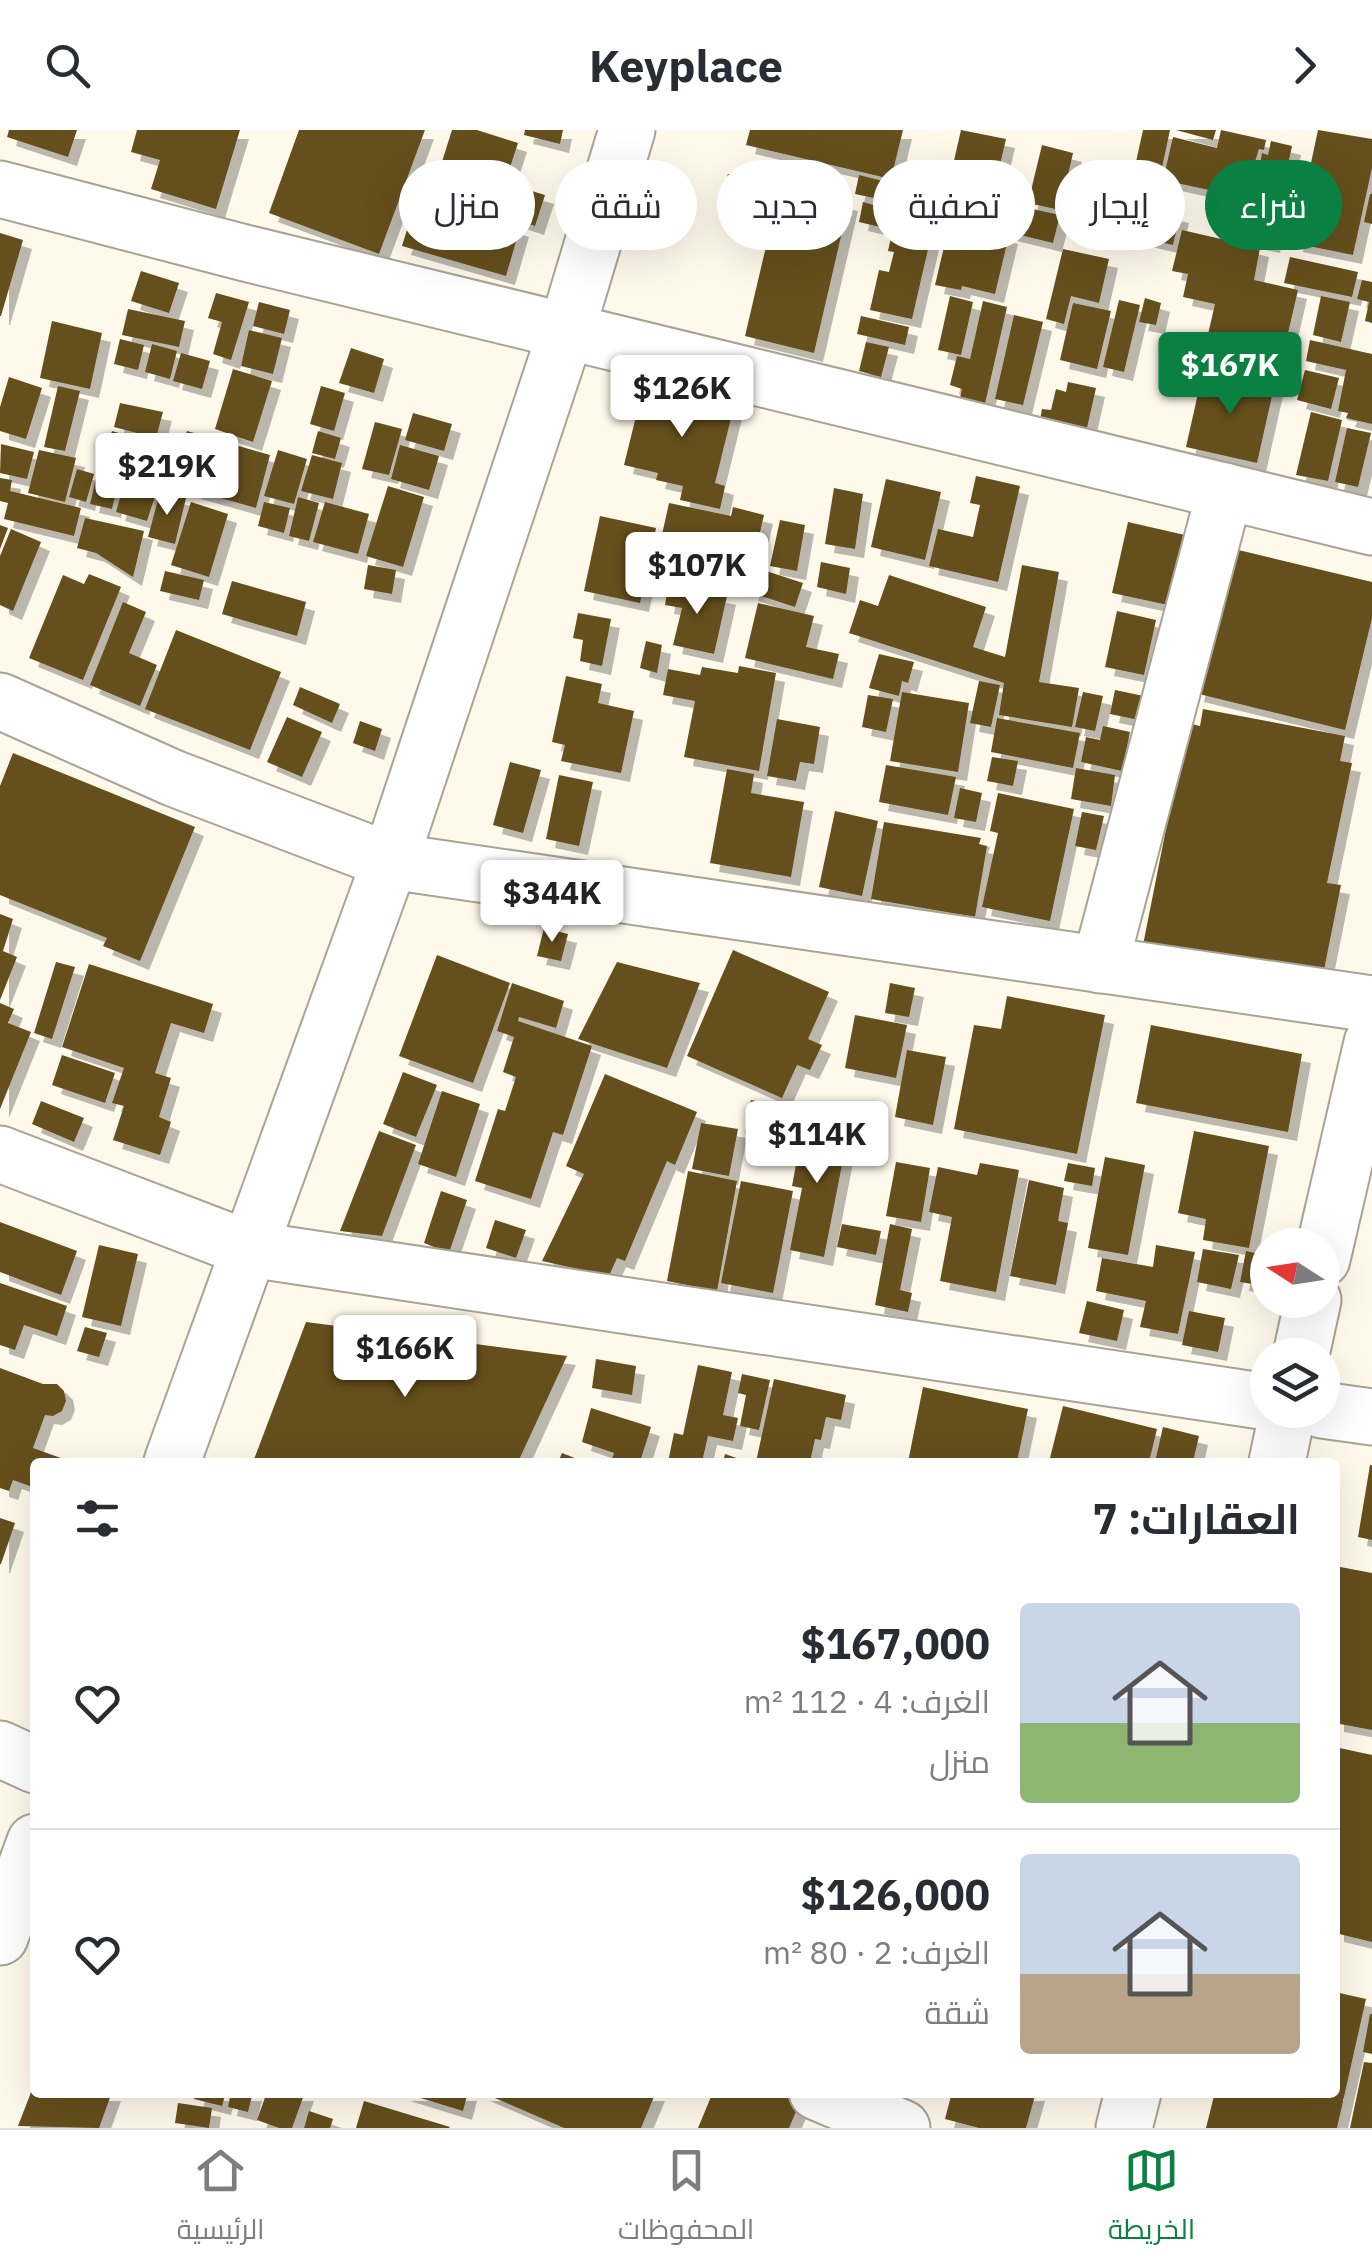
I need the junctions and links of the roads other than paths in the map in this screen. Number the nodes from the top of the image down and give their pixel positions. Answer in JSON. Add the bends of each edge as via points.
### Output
{"nodes":[{"id":1,"x":627,"y":130,"type":"edge"},
{"id":2,"x":0,"y":189,"type":"edge"},
{"id":3,"x":567,"y":329,"type":"junction"},
{"id":4,"x":1225,"y":490,"type":"junction"},
{"id":5,"x":1372,"y":527,"type":"edge"},
{"id":6,"x":0,"y":701,"type":"edge"},
{"id":7,"x":390,"y":861,"type":"junction"},
{"id":8,"x":1100,"y":965,"type":"junction"},
{"id":9,"x":1372,"y":1004,"type":"edge"},
{"id":10,"x":1372,"y":1043,"type":"edge"},
{"id":11,"x":0,"y":1154,"type":"edge"},
{"id":12,"x":1329,"y":1228,"type":"edge"},
{"id":13,"x":249,"y":1248,"type":"junction"},
{"id":14,"x":1250,"y":1399,"type":"edge"},
{"id":15,"x":1340,"y":1413,"type":"edge"},
{"id":16,"x":1372,"y":1417,"type":"edge"},
{"id":17,"x":1284,"y":1428,"type":"edge"},
{"id":18,"x":173,"y":1458,"type":"edge"},
{"id":19,"x":1278,"y":1458,"type":"edge"},
{"id":20,"x":0,"y":1749,"type":"edge"},
{"id":21,"x":30,"y":1763,"type":"edge"},
{"id":22,"x":30,"y":1856,"type":"edge"},
{"id":23,"x":0,"y":1938,"type":"edge"},
{"id":24,"x":831,"y":2098,"type":"edge"},
{"id":25,"x":1131,"y":2098,"type":"edge"},
{"id":26,"x":902,"y":2128,"type":"edge"},
{"id":27,"x":1124,"y":2128,"type":"edge"}],
"edges":[{"from":1,"to":3,"type":"street"},
{"from":2,"to":3,"type":"street"},
{"from":3,"to":4,"type":"street"},
{"from":3,"to":7,"type":"street"},
{"from":4,"to":5,"type":"street"},
{"from":4,"to":8,"type":"street"},
{"from":6,"to":7,"type":"street","via":[[173,778]]},
{"from":7,"to":8,"type":"street"},
{"from":7,"to":13,"type":"street"},
{"from":8,"to":9,"type":"street"},
{"from":10,"to":12,"type":"street"},
{"from":11,"to":13,"type":"street"},
{"from":13,"to":14,"type":"street"},
{"from":13,"to":18,"type":"street"},
{"from":15,"to":16,"type":"street"},
{"from":17,"to":19,"type":"street"},
{"from":20,"to":21,"type":"street"},
{"from":22,"to":23,"type":"street"},
{"from":24,"to":26,"type":"street"},
{"from":25,"to":27,"type":"street"}]}
